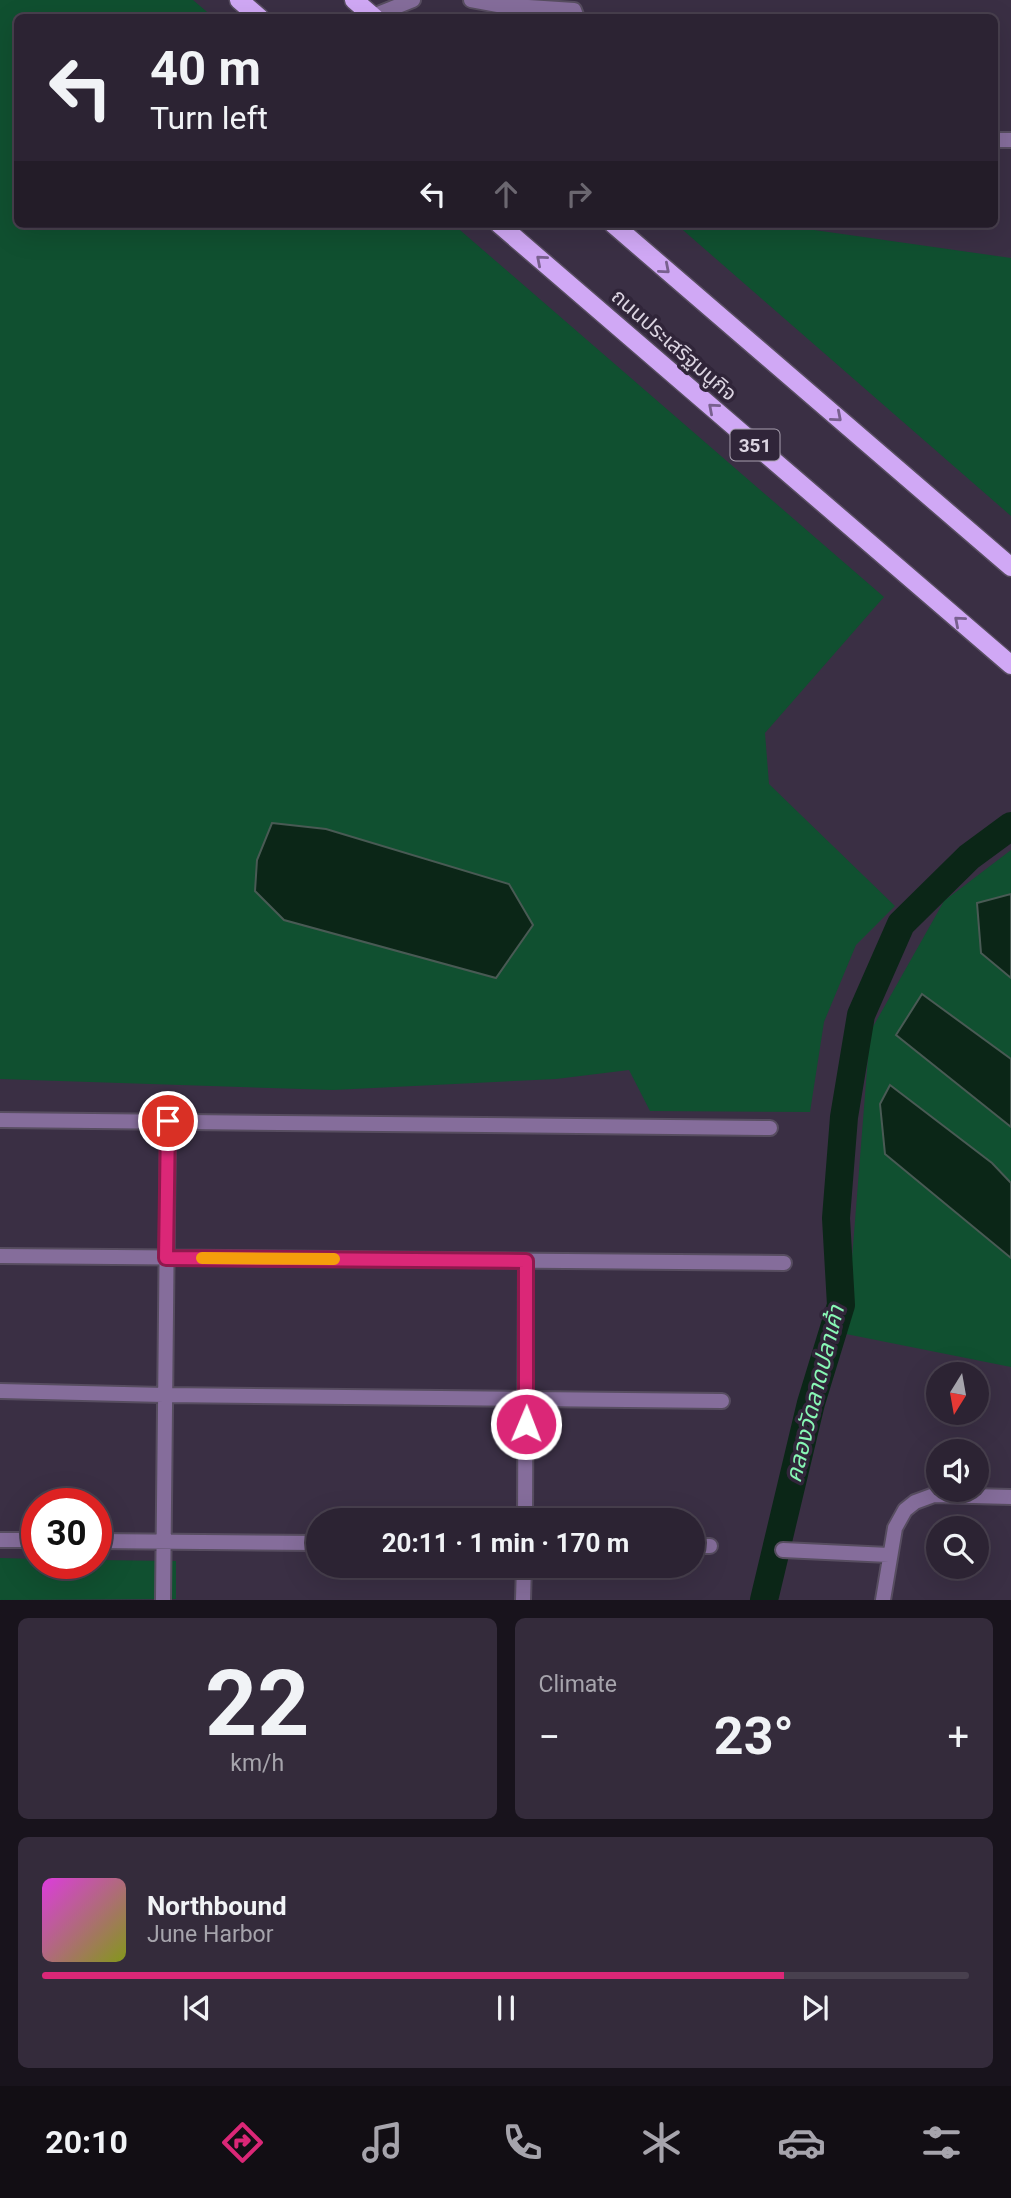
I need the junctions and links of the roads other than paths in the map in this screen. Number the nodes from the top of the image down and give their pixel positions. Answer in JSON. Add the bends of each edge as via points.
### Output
{"nodes":[{"id":1,"x":239,"y":0,"type":"edge"},
{"id":2,"x":354,"y":0,"type":"edge"},
{"id":3,"x":413,"y":0,"type":"edge"},
{"id":4,"x":471,"y":0,"type":"edge"},
{"id":5,"x":576,"y":9,"type":"edge"},
{"id":6,"x":255,"y":14,"type":"edge"},
{"id":7,"x":370,"y":14,"type":"edge"},
{"id":8,"x":381,"y":14,"type":"edge"},
{"id":9,"x":504,"y":228,"type":"edge"},
{"id":10,"x":618,"y":228,"type":"edge"},
{"id":11,"x":1011,"y":567,"type":"edge"},
{"id":12,"x":1011,"y":666,"type":"edge"},
{"id":13,"x":0,"y":1120,"type":"edge"},
{"id":14,"x":168,"y":1121,"type":"junction"},
{"id":15,"x":770,"y":1128,"type":"dead end"},
{"id":16,"x":0,"y":1256,"type":"edge"},
{"id":17,"x":166,"y":1258,"type":"junction"},
{"id":18,"x":526,"y":1261,"type":"junction"},
{"id":19,"x":784,"y":1263,"type":"dead end"},
{"id":20,"x":0,"y":1391,"type":"edge"},
{"id":21,"x":164,"y":1395,"type":"junction"},
{"id":22,"x":527,"y":1399,"type":"junction"},
{"id":23,"x":722,"y":1401,"type":"dead end"},
{"id":24,"x":1011,"y":1497,"type":"edge"},
{"id":25,"x":525,"y":1508,"type":"edge"},
{"id":26,"x":0,"y":1540,"type":"edge"},
{"id":27,"x":21,"y":1540,"type":"edge"},
{"id":28,"x":112,"y":1541,"type":"edge"},
{"id":29,"x":165,"y":1542,"type":"junction"},
{"id":30,"x":306,"y":1543,"type":"edge"},
{"id":31,"x":705,"y":1546,"type":"edge"},
{"id":32,"x":710,"y":1546,"type":"dead end"},
{"id":33,"x":783,"y":1550,"type":"dead end"},
{"id":34,"x":889,"y":1555,"type":"junction"},
{"id":35,"x":524,"y":1578,"type":"edge"},
{"id":36,"x":163,"y":1600,"type":"edge"},
{"id":37,"x":523,"y":1600,"type":"edge"},
{"id":38,"x":883,"y":1600,"type":"edge"}],
"edges":[{"from":1,"to":6,"type":"main road"},
{"from":2,"to":7,"type":"main road"},
{"from":3,"to":8,"type":"street"},
{"from":4,"to":5,"type":"street"},
{"from":12,"to":9,"type":"main road","name":"ถนนประเสริฐมนูกิจ","number":"351","one_way":true},
{"from":10,"to":11,"type":"main road","one_way":true},
{"from":13,"to":14,"type":"street"},
{"from":14,"to":15,"type":"street"},
{"from":14,"to":17,"type":"street"},
{"from":16,"to":17,"type":"street"},
{"from":17,"to":18,"type":"street"},
{"from":17,"to":21,"type":"street"},
{"from":18,"to":19,"type":"street"},
{"from":18,"to":22,"type":"street"},
{"from":20,"to":21,"type":"street"},
{"from":21,"to":22,"type":"street"},
{"from":21,"to":29,"type":"street"},
{"from":22,"to":23,"type":"street"},
{"from":22,"to":25,"type":"street"},
{"from":24,"to":34,"type":"street","via":[[934,1495],[915,1502],[895,1528]]},
{"from":26,"to":27,"type":"street"},
{"from":28,"to":29,"type":"street"},
{"from":29,"to":30,"type":"street"},
{"from":29,"to":36,"type":"street"},
{"from":31,"to":32,"type":"street"},
{"from":33,"to":34,"type":"street"},
{"from":34,"to":38,"type":"street"},
{"from":35,"to":37,"type":"street"}]}
